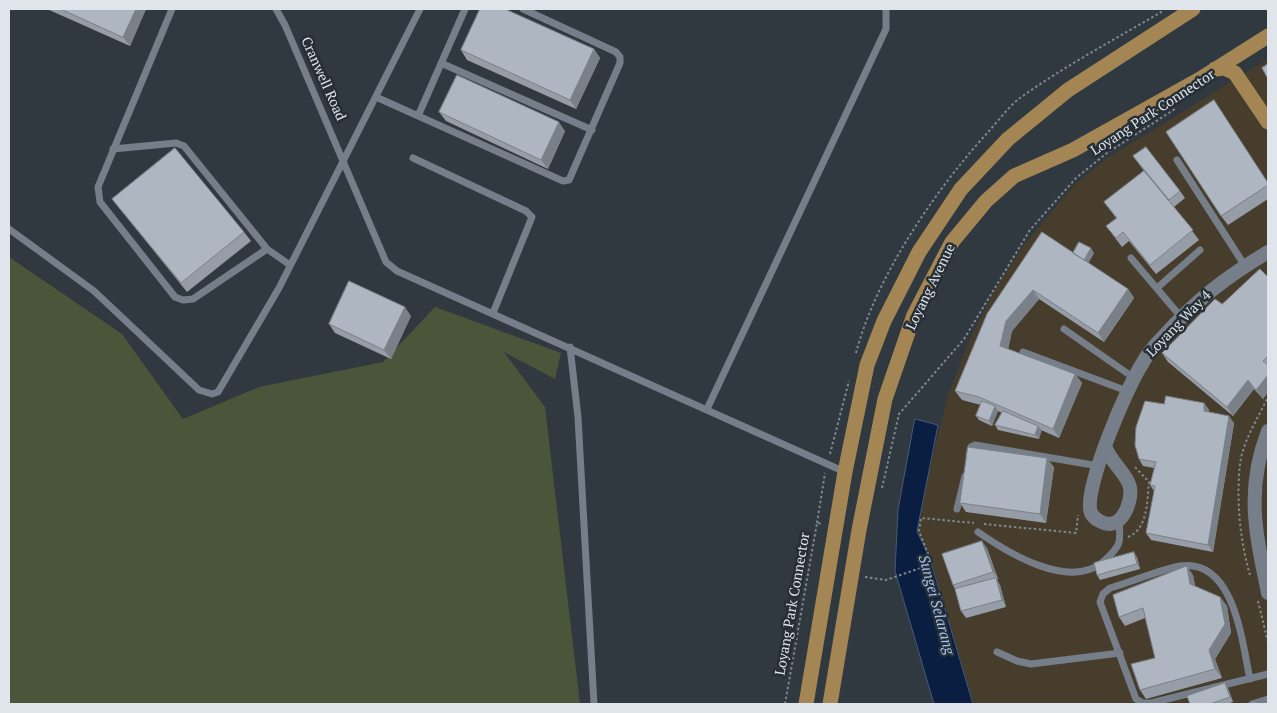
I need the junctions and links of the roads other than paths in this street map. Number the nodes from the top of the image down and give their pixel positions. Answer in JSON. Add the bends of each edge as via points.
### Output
{"nodes":[{"id":1,"x":172,"y":9,"type":"edge"},
{"id":2,"x":276,"y":9,"type":"edge"},
{"id":3,"x":420,"y":9,"type":"edge"},
{"id":4,"x":465,"y":9,"type":"edge"},
{"id":5,"x":523,"y":9,"type":"edge"},
{"id":6,"x":886,"y":9,"type":"edge"},
{"id":7,"x":1194,"y":9,"type":"edge"},
{"id":8,"x":1268,"y":36,"type":"edge"},
{"id":9,"x":442,"y":63,"type":"junction"},
{"id":10,"x":1215,"y":69,"type":"junction"},
{"id":11,"x":376,"y":97,"type":"junction"},
{"id":12,"x":418,"y":116,"type":"junction"},
{"id":13,"x":1268,"y":122,"type":"edge"},
{"id":14,"x":592,"y":130,"type":"junction"},
{"id":15,"x":114,"y":149,"type":"junction"},
{"id":16,"x":413,"y":158,"type":"dead end"},
{"id":17,"x":344,"y":160,"type":"junction"},
{"id":18,"x":1177,"y":160,"type":"edge"},
{"id":19,"x":9,"y":229,"type":"edge"},
{"id":20,"x":267,"y":249,"type":"junction"},
{"id":21,"x":1200,"y":250,"type":"dead end"},
{"id":22,"x":1268,"y":252,"type":"edge"},
{"id":23,"x":1131,"y":258,"type":"dead end"},
{"id":24,"x":290,"y":265,"type":"junction"},
{"id":25,"x":1246,"y":266,"type":"junction"},
{"id":26,"x":1156,"y":288,"type":"junction"},
{"id":27,"x":493,"y":314,"type":"junction"},
{"id":28,"x":1181,"y":317,"type":"junction"},
{"id":29,"x":1064,"y":329,"type":"dead end"},
{"id":30,"x":570,"y":347,"type":"junction"},
{"id":31,"x":1024,"y":352,"type":"dead end"},
{"id":32,"x":1134,"y":378,"type":"junction"},
{"id":33,"x":1127,"y":391,"type":"junction"},
{"id":34,"x":707,"y":409,"type":"junction"},
{"id":35,"x":1268,"y":431,"type":"edge"},
{"id":36,"x":1105,"y":446,"type":"junction"},
{"id":37,"x":1100,"y":466,"type":"junction"},
{"id":38,"x":845,"y":472,"type":"junction"},
{"id":39,"x":956,"y":509,"type":"dead end"},
{"id":40,"x":1119,"y":521,"type":"junction"},
{"id":41,"x":978,"y":532,"type":"dead end"},
{"id":42,"x":1263,"y":546,"type":"edge"},
{"id":43,"x":1268,"y":594,"type":"edge"},
{"id":44,"x":997,"y":652,"type":"dead end"},
{"id":45,"x":1120,"y":653,"type":"junction"},
{"id":46,"x":1268,"y":674,"type":"edge"},
{"id":47,"x":1250,"y":679,"type":"junction"},
{"id":48,"x":1268,"y":700,"type":"edge"},
{"id":49,"x":594,"y":704,"type":"edge"},
{"id":50,"x":806,"y":704,"type":"edge"},
{"id":51,"x":830,"y":704,"type":"edge"},
{"id":52,"x":1252,"y":704,"type":"edge"}],
"edges":[{"from":1,"to":15,"type":"lane"},
{"from":2,"to":17,"type":"lane","name":"Cranwell Road","via":[[286,25]]},
{"from":3,"to":11,"type":"lane"},
{"from":4,"to":9,"type":"lane"},
{"from":5,"to":14,"type":"lane","via":[[616,52],[620,57]]},
{"from":6,"to":34,"type":"lane","via":[[886,29]]},
{"from":7,"to":38,"type":"main road","name":"Loyang Avenue","via":[[1068,90],[1034,116],[961,189],[919,252],[884,320],[867,365]]},
{"from":8,"to":10,"type":"main road","name":"Loyang Avenue"},
{"from":9,"to":12,"type":"lane"},
{"from":9,"to":14,"type":"lane"},
{"from":10,"to":13,"type":"main road","via":[[1224,68],[1234,73]]},
{"from":10,"to":51,"type":"main road","name":"Loyang Avenue","via":[[1073,150],[1014,176],[986,200],[952,242],[914,315],[885,399]]},
{"from":11,"to":12,"type":"lane"},
{"from":11,"to":17,"type":"lane"},
{"from":12,"to":14,"type":"lane","via":[[566,181],[570,179]]},
{"from":15,"to":20,"type":"lane","via":[[176,142],[184,146]]},
{"from":15,"to":20,"type":"lane","via":[[98,187],[100,202],[175,297],[193,299]]},
{"from":16,"to":27,"type":"lane","via":[[526,211],[532,217]]},
{"from":17,"to":24,"type":"lane"},
{"from":17,"to":27,"type":"lane","name":"Cranwell Road","via":[[386,262],[397,271]]},
{"from":18,"to":25,"type":"lane"},
{"from":19,"to":24,"type":"lane","via":[[94,291],[205,394],[218,392],[223,387]]},
{"from":20,"to":24,"type":"lane"},
{"from":21,"to":26,"type":"lane"},
{"from":22,"to":25,"type":"street","name":"Loyang Way 4"},
{"from":23,"to":26,"type":"lane"},
{"from":25,"to":28,"type":"street","name":"Loyang Way 4","via":[[1204,294]]},
{"from":26,"to":28,"type":"lane"},
{"from":27,"to":30,"type":"lane","name":"Cranwell Road"},
{"from":28,"to":32,"type":"street","name":"Loyang Way 4","via":[[1153,349]]},
{"from":29,"to":32,"type":"lane"},
{"from":30,"to":34,"type":"lane","name":"Cranwell Road"},
{"from":30,"to":49,"type":"lane","via":[[578,417]]},
{"from":31,"to":33,"type":"lane"},
{"from":32,"to":33,"type":"street","name":"Loyang Way 4"},
{"from":33,"to":36,"type":"street","name":"Loyang Way 4"},
{"from":34,"to":38,"type":"lane","name":"Cranwell Road"},
{"from":35,"to":42,"type":"street","via":[[1261,450],[1253,498]]},
{"from":36,"to":37,"type":"street","name":"Loyang Way 4"},
{"from":36,"to":40,"type":"street","via":[[1110,459],[1129,485],[1125,512]]},
{"from":37,"to":39,"type":"lane","via":[[973,445]]},
{"from":37,"to":40,"type":"street","name":"Loyang Way 4","via":[[1085,514],[1103,522]]},
{"from":38,"to":50,"type":"main road","name":"Loyang Avenue"},
{"from":40,"to":41,"type":"lane","via":[[1121,542],[1114,552],[1097,568],[1065,573],[1000,547]]},
{"from":42,"to":43,"type":"street"},
{"from":44,"to":45,"type":"lane","via":[[1031,664]]},
{"from":45,"to":47,"type":"lane","via":[[1136,699],[1142,703]]},
{"from":45,"to":47,"type":"lane","via":[[1100,602],[1103,594],[1110,588],[1181,566],[1197,568],[1215,577],[1233,605]]},
{"from":46,"to":47,"type":"lane"},
{"from":48,"to":52,"type":"lane"}]}
